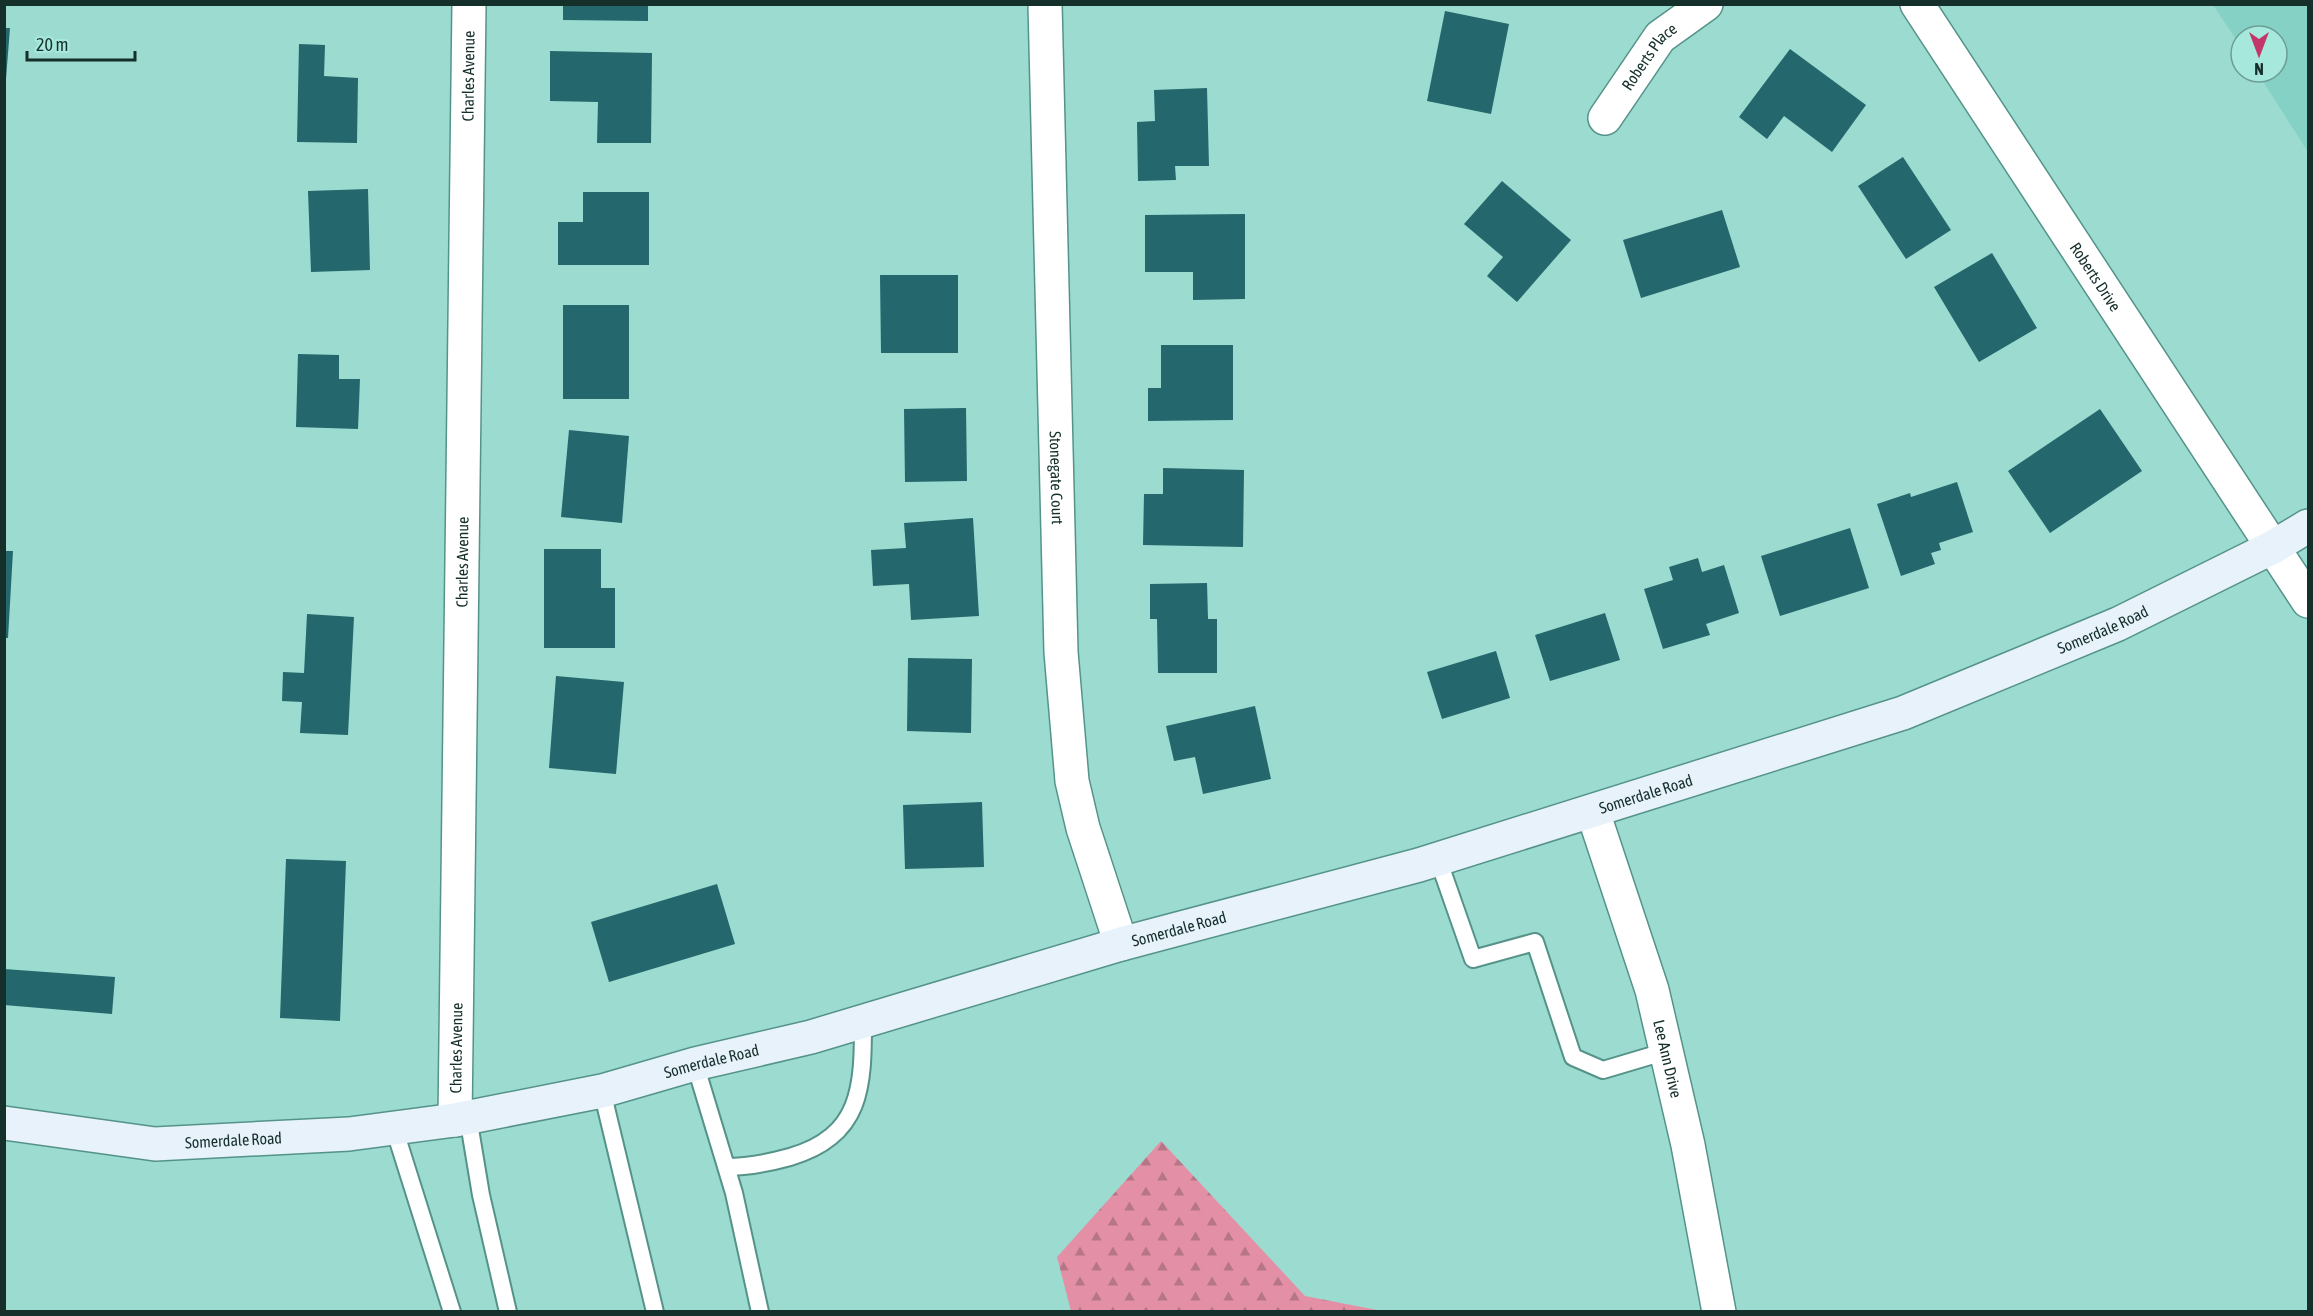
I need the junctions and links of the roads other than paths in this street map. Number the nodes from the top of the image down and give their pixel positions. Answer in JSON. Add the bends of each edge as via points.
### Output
{"nodes":[{"id":1,"x":469,"y":4,"type":"edge"},
{"id":2,"x":1045,"y":4,"type":"edge"},
{"id":3,"x":1706,"y":4,"type":"edge"},
{"id":4,"x":1917,"y":4,"type":"edge"},
{"id":5,"x":1605,"y":118,"type":"dead end"},
{"id":6,"x":2308,"y":525,"type":"edge"},
{"id":7,"x":2273,"y":547,"type":"junction"},
{"id":8,"x":2308,"y":601,"type":"edge"},
{"id":9,"x":1593,"y":812,"type":"junction"},
{"id":10,"x":1438,"y":859,"type":"junction"},
{"id":11,"x":1121,"y":944,"type":"junction"},
{"id":12,"x":863,"y":1021,"type":"junction"},
{"id":13,"x":1666,"y":1051,"type":"junction"},
{"id":14,"x":694,"y":1064,"type":"junction"},
{"id":15,"x":602,"y":1091,"type":"junction"},
{"id":16,"x":461,"y":1118,"type":"junction"},
{"id":17,"x":4,"y":1124,"type":"edge"},
{"id":18,"x":394,"y":1128,"type":"junction"},
{"id":19,"x":726,"y":1167,"type":"junction"},
{"id":20,"x":452,"y":1311,"type":"edge"},
{"id":21,"x":508,"y":1311,"type":"edge"},
{"id":22,"x":655,"y":1311,"type":"edge"},
{"id":23,"x":760,"y":1311,"type":"edge"},
{"id":24,"x":1719,"y":1311,"type":"edge"}],
"edges":[{"from":1,"to":16,"type":"street","name":"Charles Avenue"},
{"from":2,"to":11,"type":"street","name":"Stonegate Court","via":[[1061,652],[1072,781]]},
{"from":3,"to":5,"type":"street","name":"Roberts Place","via":[[1660,37]]},
{"from":4,"to":7,"type":"street","name":"Roberts Drive"},
{"from":6,"to":7,"type":"main road","name":"Somerdale Road"},
{"from":7,"to":8,"type":"street","name":"Roberts Drive"},
{"from":7,"to":9,"type":"main road","name":"Somerdale Road","via":[[2118,624],[1903,713]]},
{"from":9,"to":10,"type":"main road","name":"Somerdale Road"},
{"from":9,"to":13,"type":"street","name":"Lee Ann Drive","via":[[1652,990]]},
{"from":10,"to":11,"type":"main road","name":"Somerdale Road"},
{"from":10,"to":13,"type":"lane","via":[[1473,959],[1535,942],[1573,1057],[1603,1070]]},
{"from":11,"to":12,"type":"main road","name":"Somerdale Road"},
{"from":12,"to":14,"type":"main road","name":"Somerdale Road"},
{"from":12,"to":19,"type":"lane","via":[[860,1089],[842,1129],[802,1154],[768,1163]]},
{"from":13,"to":24,"type":"street","name":"Lee Ann Drive"},
{"from":14,"to":15,"type":"main road","name":"Somerdale Road"},
{"from":14,"to":19,"type":"lane"},
{"from":15,"to":16,"type":"main road","name":"Somerdale Road"},
{"from":15,"to":22,"type":"lane"},
{"from":16,"to":18,"type":"main road","name":"Somerdale Road"},
{"from":16,"to":21,"type":"lane"},
{"from":17,"to":18,"type":"main road","name":"Somerdale Road","via":[[155,1144]]},
{"from":18,"to":20,"type":"lane"},
{"from":19,"to":23,"type":"lane"}]}
